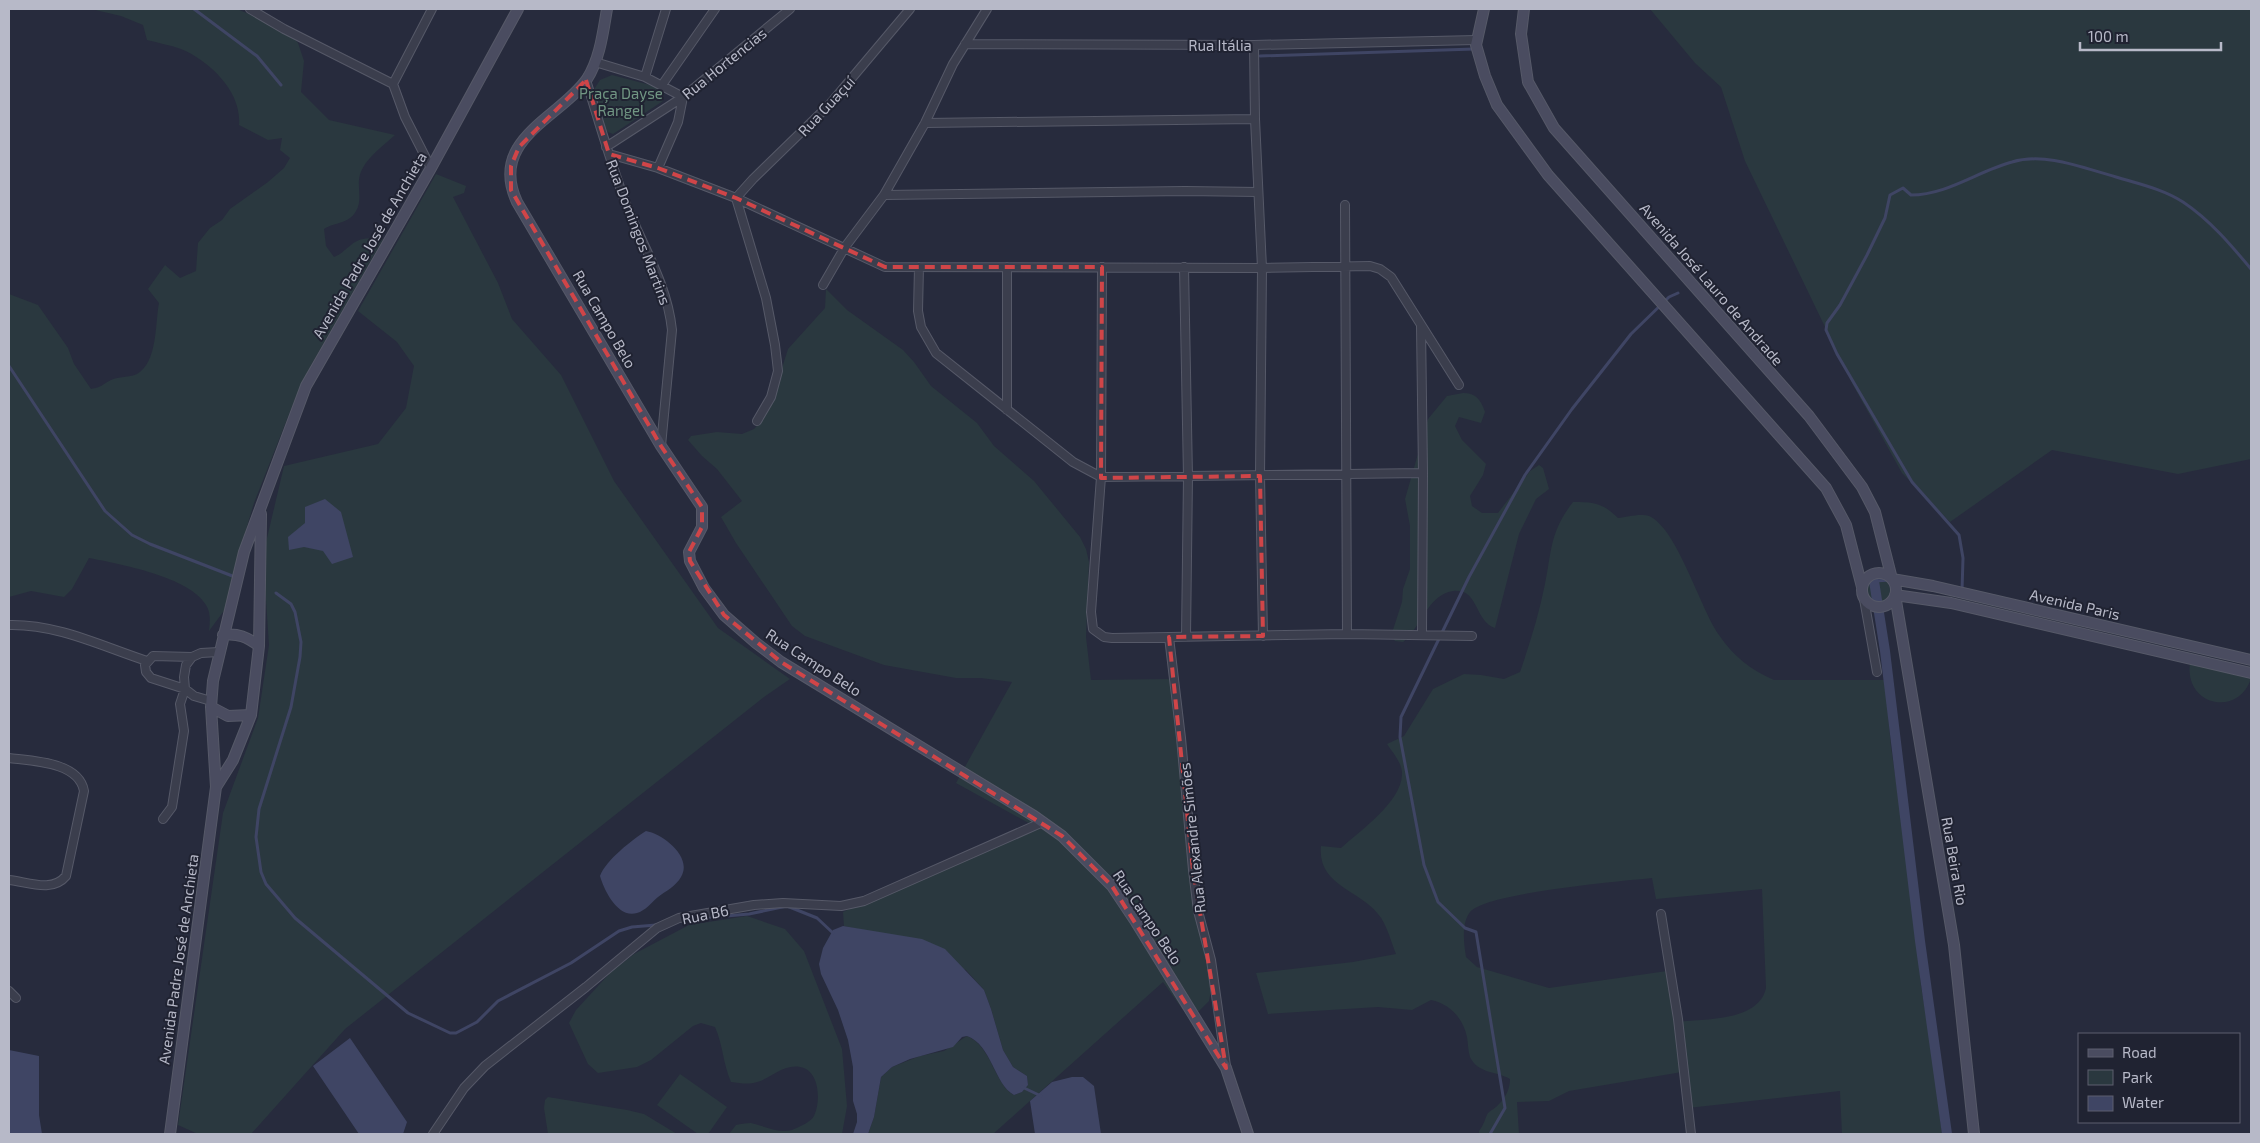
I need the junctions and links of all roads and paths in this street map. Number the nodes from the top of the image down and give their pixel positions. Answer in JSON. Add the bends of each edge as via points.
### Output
{"nodes":[{"id":1,"x":250,"y":9,"type":"edge"},
{"id":2,"x":432,"y":9,"type":"edge"},
{"id":3,"x":518,"y":9,"type":"edge"},
{"id":4,"x":607,"y":9,"type":"edge"},
{"id":5,"x":666,"y":9,"type":"edge"},
{"id":6,"x":716,"y":9,"type":"edge"},
{"id":7,"x":790,"y":9,"type":"edge"},
{"id":8,"x":910,"y":9,"type":"edge"},
{"id":9,"x":987,"y":9,"type":"edge"},
{"id":10,"x":1484,"y":9,"type":"edge"},
{"id":11,"x":1524,"y":9,"type":"edge"},
{"id":12,"x":965,"y":44,"type":"junction"},
{"id":13,"x":1254,"y":45,"type":"junction"},
{"id":14,"x":1477,"y":47,"type":"junction"},
{"id":15,"x":595,"y":62,"type":"junction"},
{"id":16,"x":645,"y":77,"type":"junction"},
{"id":17,"x":586,"y":80,"type":"junction"},
{"id":18,"x":393,"y":84,"type":"junction"},
{"id":19,"x":662,"y":85,"type":"junction"},
{"id":20,"x":683,"y":97,"type":"junction"},
{"id":21,"x":1255,"y":119,"type":"junction"},
{"id":22,"x":925,"y":123,"type":"junction"},
{"id":23,"x":607,"y":150,"type":"junction"},
{"id":24,"x":431,"y":168,"type":"junction"},
{"id":25,"x":658,"y":168,"type":"junction"},
{"id":26,"x":1258,"y":192,"type":"junction"},
{"id":27,"x":884,"y":195,"type":"junction"},
{"id":28,"x":736,"y":198,"type":"junction"},
{"id":29,"x":1344,"y":205,"type":"dead end"},
{"id":30,"x":846,"y":247,"type":"junction"},
{"id":31,"x":1345,"y":266,"type":"junction"},
{"id":32,"x":919,"y":267,"type":"junction"},
{"id":33,"x":1007,"y":267,"type":"junction"},
{"id":34,"x":1102,"y":267,"type":"junction"},
{"id":35,"x":1184,"y":267,"type":"junction"},
{"id":36,"x":1262,"y":268,"type":"junction"},
{"id":37,"x":823,"y":285,"type":"dead end"},
{"id":38,"x":1421,"y":324,"type":"junction"},
{"id":39,"x":1459,"y":385,"type":"dead end"},
{"id":40,"x":1007,"y":410,"type":"junction"},
{"id":41,"x":757,"y":421,"type":"dead end"},
{"id":42,"x":661,"y":446,"type":"junction"},
{"id":43,"x":1423,"y":474,"type":"junction"},
{"id":44,"x":1347,"y":475,"type":"junction"},
{"id":45,"x":1188,"y":476,"type":"junction"},
{"id":46,"x":1260,"y":476,"type":"junction"},
{"id":47,"x":1101,"y":477,"type":"junction"},
{"id":48,"x":262,"y":503,"type":"junction"},
{"id":49,"x":1892,"y":579,"type":"junction"},
{"id":50,"x":1862,"y":587,"type":"junction"},
{"id":51,"x":1895,"y":595,"type":"junction"},
{"id":52,"x":1864,"y":599,"type":"junction"},
{"id":53,"x":9,"y":625,"type":"edge"},
{"id":54,"x":1347,"y":634,"type":"junction"},
{"id":55,"x":1422,"y":634,"type":"junction"},
{"id":56,"x":223,"y":635,"type":"junction"},
{"id":57,"x":1263,"y":636,"type":"junction"},
{"id":58,"x":1472,"y":636,"type":"dead end"},
{"id":59,"x":1169,"y":637,"type":"junction"},
{"id":60,"x":1186,"y":637,"type":"junction"},
{"id":61,"x":259,"y":646,"type":"junction"},
{"id":62,"x":219,"y":652,"type":"junction"},
{"id":63,"x":192,"y":656,"type":"junction"},
{"id":64,"x":2251,"y":660,"type":"edge"},
{"id":65,"x":147,"y":661,"type":"junction"},
{"id":66,"x":1877,"y":672,"type":"dead end"},
{"id":67,"x":2251,"y":673,"type":"edge"},
{"id":68,"x":185,"y":688,"type":"junction"},
{"id":69,"x":211,"y":704,"type":"junction"},
{"id":70,"x":251,"y":714,"type":"junction"},
{"id":71,"x":9,"y":758,"type":"edge"},
{"id":72,"x":216,"y":787,"type":"junction"},
{"id":73,"x":163,"y":819,"type":"dead end"},
{"id":74,"x":1043,"y":822,"type":"junction"},
{"id":75,"x":9,"y":880,"type":"edge"},
{"id":76,"x":1661,"y":914,"type":"dead end"},
{"id":77,"x":9,"y":992,"type":"edge"},
{"id":78,"x":16,"y":998,"type":"dead end"},
{"id":79,"x":1226,"y":1068,"type":"junction"},
{"id":80,"x":170,"y":1134,"type":"edge"},
{"id":81,"x":433,"y":1134,"type":"edge"},
{"id":82,"x":1248,"y":1134,"type":"edge"},
{"id":83,"x":1691,"y":1134,"type":"edge"},
{"id":84,"x":1974,"y":1134,"type":"edge"}],
"edges":[{"from":1,"to":18,"type":"street"},
{"from":2,"to":18,"type":"street"},
{"from":3,"to":24,"type":"street","name":"Avenida Padre José de Anchieta"},
{"from":4,"to":15,"type":"street","name":"Rua Campo Belo"},
{"from":5,"to":16,"type":"street"},
{"from":6,"to":19,"type":"street"},
{"from":7,"to":20,"type":"street","name":"Rua Hortencias"},
{"from":8,"to":28,"type":"street","name":"Rua Guaçuí","via":[[830,104]]},
{"from":9,"to":12,"type":"street"},
{"from":10,"to":14,"type":"street"},
{"from":11,"to":49,"type":"street","name":"Avenida José Lauro de Andrade","via":[[1521,34],[1528,82],[1554,128],[1809,416],[1851,471],[1875,512]]},
{"from":12,"to":13,"type":"street","name":"Rua Itália"},
{"from":12,"to":22,"type":"street"},
{"from":13,"to":14,"type":"street","name":"Rua Itália"},
{"from":13,"to":21,"type":"street"},
{"from":14,"to":50,"type":"street","via":[[1497,105],[1548,174],[1826,488],[1846,525]]},
{"from":15,"to":16,"type":"street"},
{"from":15,"to":17,"type":"street","name":"Rua Campo Belo"},
{"from":16,"to":19,"type":"street"},
{"from":17,"to":23,"type":"street","name":"Rua Domingos Martins"},
{"from":17,"to":42,"type":"street","name":"Rua Campo Belo","via":[[529,133],[519,147],[511,166],[511,190]]},
{"from":18,"to":24,"type":"street","via":[[405,117]]},
{"from":19,"to":20,"type":"street"},
{"from":20,"to":23,"type":"street","name":"Rua Hortencias"},
{"from":20,"to":25,"type":"street","via":[[678,122]]},
{"from":21,"to":22,"type":"street"},
{"from":21,"to":26,"type":"street"},
{"from":22,"to":27,"type":"street"},
{"from":23,"to":25,"type":"street"},
{"from":23,"to":42,"type":"street","name":"Rua Domingos Martins","via":[[670,311],[672,330]]},
{"from":24,"to":48,"type":"street","name":"Avenida Padre José de Anchieta","via":[[306,386]]},
{"from":25,"to":28,"type":"street"},
{"from":26,"to":27,"type":"street"},
{"from":26,"to":36,"type":"street"},
{"from":27,"to":30,"type":"street"},
{"from":28,"to":30,"type":"street"},
{"from":28,"to":41,"type":"street","via":[[766,298],[778,371],[771,397]]},
{"from":29,"to":31,"type":"street"},
{"from":30,"to":32,"type":"street","via":[[885,267]]},
{"from":30,"to":37,"type":"street"},
{"from":31,"to":36,"type":"street"},
{"from":31,"to":38,"type":"street","via":[[1370,266],[1391,277]]},
{"from":31,"to":44,"type":"street"},
{"from":32,"to":33,"type":"street"},
{"from":32,"to":40,"type":"street","via":[[921,328],[936,354]]},
{"from":33,"to":34,"type":"street"},
{"from":33,"to":40,"type":"street"},
{"from":34,"to":35,"type":"street"},
{"from":34,"to":47,"type":"street"},
{"from":35,"to":36,"type":"street"},
{"from":35,"to":45,"type":"street"},
{"from":36,"to":46,"type":"street"},
{"from":38,"to":39,"type":"street"},
{"from":38,"to":43,"type":"street"},
{"from":40,"to":47,"type":"street","via":[[1073,462]]},
{"from":42,"to":74,"type":"street","name":"Rua Campo Belo","via":[[702,507],[702,527],[689,552],[690,561],[704,588],[724,615],[781,662]]},
{"from":43,"to":44,"type":"street"},
{"from":43,"to":55,"type":"street"},
{"from":44,"to":46,"type":"street"},
{"from":44,"to":54,"type":"street"},
{"from":45,"to":46,"type":"street"},
{"from":45,"to":47,"type":"street"},
{"from":45,"to":60,"type":"street"},
{"from":46,"to":57,"type":"street"},
{"from":47,"to":59,"type":"street","via":[[1091,612],[1094,629],[1104,637],[1112,638]]},
{"from":48,"to":56,"type":"street","name":"Avenida Padre José de Anchieta","via":[[244,552]]},
{"from":48,"to":61,"type":"street","name":"Avenida Padre José de Anchieta"},
{"from":49,"to":50,"type":"street","via":[[1874,573],[1866,578]]},
{"from":49,"to":51,"type":"street"},
{"from":49,"to":64,"type":"street","name":"Avenida Paris"},
{"from":50,"to":52,"type":"street"},
{"from":51,"to":52,"type":"street","via":[[1890,603],[1881,607],[1871,606]]},
{"from":51,"to":67,"type":"street","name":"Avenida Paris","via":[[1951,603]]},
{"from":51,"to":84,"type":"street","name":"Rua Beira Rio","via":[[1954,945]]},
{"from":52,"to":66,"type":"street"},
{"from":53,"to":65,"type":"street","via":[[68,633]]},
{"from":54,"to":55,"type":"street"},
{"from":54,"to":57,"type":"street"},
{"from":55,"to":58,"type":"street"},
{"from":56,"to":61,"type":"street","via":[[244,636]]},
{"from":56,"to":62,"type":"street","name":"Avenida Padre José de Anchieta"},
{"from":57,"to":60,"type":"street"},
{"from":59,"to":60,"type":"street"},
{"from":59,"to":79,"type":"street","name":"Rua Alexandre Simões","via":[[1198,910],[1211,960]]},
{"from":61,"to":70,"type":"street","name":"Avenida Padre José de Anchieta"},
{"from":62,"to":63,"type":"street"},
{"from":62,"to":69,"type":"street","name":"Avenida Padre José de Anchieta"},
{"from":63,"to":65,"type":"street","via":[[153,656]]},
{"from":63,"to":68,"type":"street","via":[[185,671]]},
{"from":65,"to":68,"type":"street","via":[[145,669],[151,678]]},
{"from":68,"to":69,"type":"street"},
{"from":68,"to":73,"type":"street","via":[[180,704],[184,731],[172,806]]},
{"from":69,"to":70,"type":"street","via":[[228,716]]},
{"from":69,"to":72,"type":"street","name":"Avenida Padre José de Anchieta"},
{"from":70,"to":72,"type":"street","name":"Avenida Padre José de Anchieta","via":[[233,760]]},
{"from":71,"to":75,"type":"street","via":[[69,770],[80,780],[84,791],[68,872],[63,879],[47,886]]},
{"from":72,"to":80,"type":"street","name":"Avenida Padre José de Anchieta"},
{"from":74,"to":79,"type":"street","name":"Rua Campo Belo","via":[[1062,836],[1112,886]]},
{"from":74,"to":81,"type":"street","name":"Rua B6","via":[[864,901],[842,906],[783,902],[745,906],[679,918],[657,928],[485,1066],[464,1088]]},
{"from":76,"to":83,"type":"street","via":[[1678,1019]]},
{"from":77,"to":78,"type":"street"},
{"from":79,"to":82,"type":"street","name":"Rua Campo Belo"}]}
